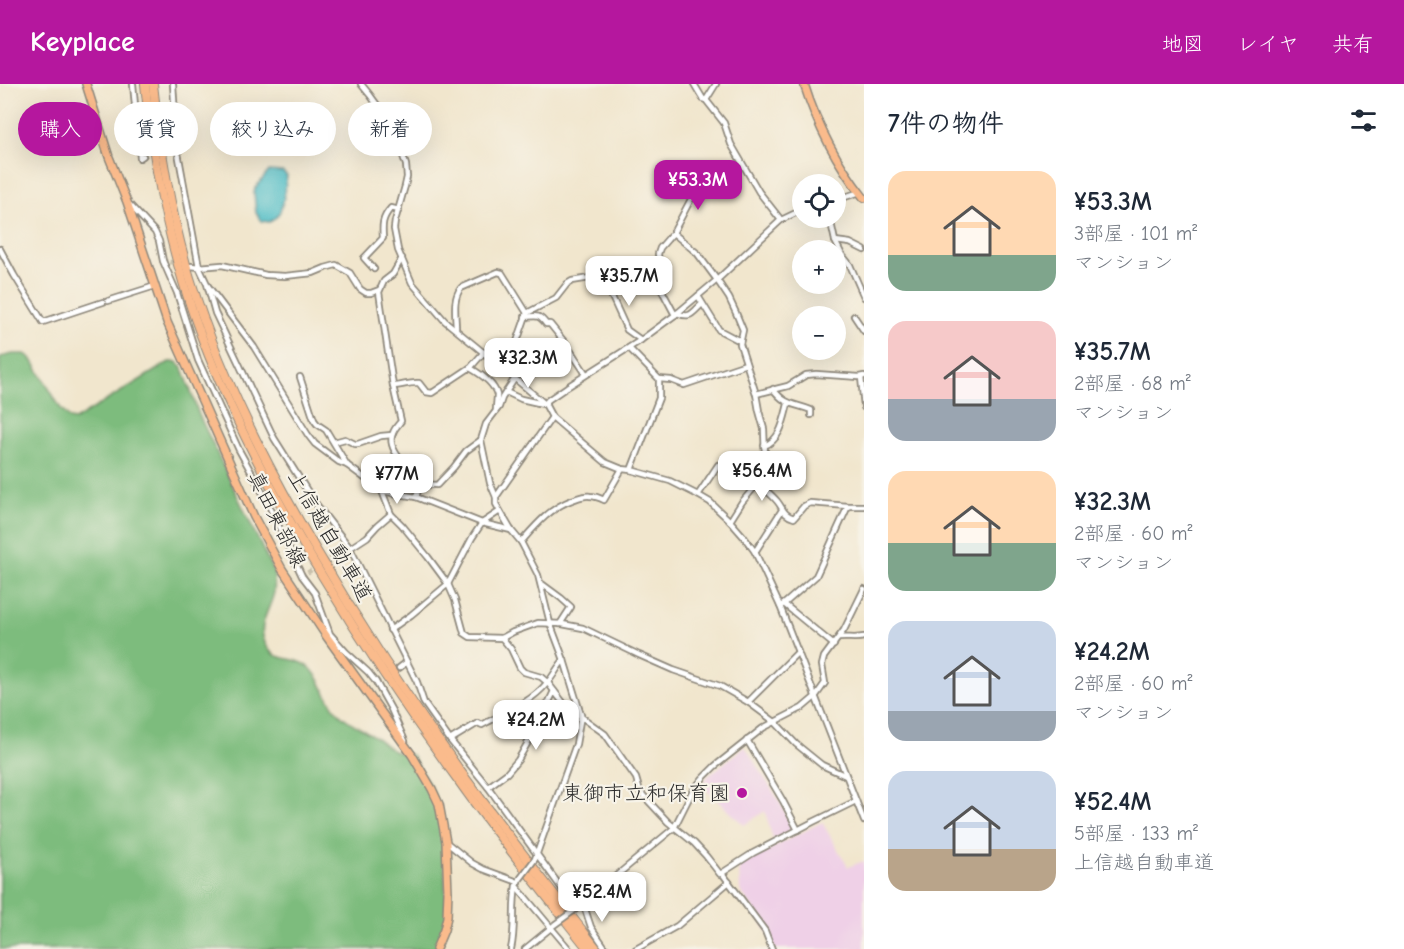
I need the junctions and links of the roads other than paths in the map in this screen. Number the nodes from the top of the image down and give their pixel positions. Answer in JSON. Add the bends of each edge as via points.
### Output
{"nodes":[{"id":1,"x":86,"y":84,"type":"edge"},
{"id":2,"x":133,"y":84,"type":"edge"},
{"id":3,"x":145,"y":84,"type":"edge"},
{"id":4,"x":153,"y":84,"type":"edge"},
{"id":5,"x":173,"y":84,"type":"edge"},
{"id":6,"x":361,"y":84,"type":"edge"},
{"id":7,"x":694,"y":84,"type":"edge"},
{"id":8,"x":716,"y":84,"type":"edge"},
{"id":9,"x":804,"y":84,"type":"edge"},
{"id":10,"x":706,"y":100,"type":"junction"},
{"id":11,"x":135,"y":102,"type":"edge"},
{"id":12,"x":174,"y":102,"type":"edge"},
{"id":13,"x":140,"y":156,"type":"edge"},
{"id":14,"x":143,"y":156,"type":"tunnel mouth"},
{"id":15,"x":179,"y":156,"type":"edge"},
{"id":16,"x":714,"y":184,"type":"dead end"},
{"id":17,"x":862,"y":195,"type":"edge"},
{"id":18,"x":846,"y":198,"type":"edge"},
{"id":19,"x":127,"y":202,"type":"junction"},
{"id":20,"x":399,"y":210,"type":"junction"},
{"id":21,"x":792,"y":215,"type":"edge"},
{"id":22,"x":781,"y":220,"type":"junction"},
{"id":23,"x":673,"y":233,"type":"junction"},
{"id":24,"x":846,"y":242,"type":"edge"},
{"id":25,"x":0,"y":249,"type":"edge"},
{"id":26,"x":864,"y":249,"type":"edge"},
{"id":27,"x":402,"y":258,"type":"junction"},
{"id":28,"x":846,"y":259,"type":"edge"},
{"id":29,"x":191,"y":266,"type":"tunnel mouth"},
{"id":30,"x":199,"y":267,"type":"junction"},
{"id":31,"x":374,"y":269,"type":"dead end"},
{"id":32,"x":607,"y":277,"type":"junction"},
{"id":33,"x":717,"y":280,"type":"junction"},
{"id":34,"x":207,"y":284,"type":"junction"},
{"id":35,"x":658,"y":284,"type":"junction"},
{"id":36,"x":155,"y":286,"type":"junction"},
{"id":37,"x":379,"y":290,"type":"junction"},
{"id":38,"x":698,"y":296,"type":"junction"},
{"id":39,"x":864,"y":297,"type":"edge"},
{"id":40,"x":702,"y":304,"type":"junction"},
{"id":41,"x":676,"y":314,"type":"junction"},
{"id":42,"x":526,"y":315,"type":"junction"},
{"id":43,"x":854,"y":316,"type":"dead end"},
{"id":44,"x":456,"y":329,"type":"junction"},
{"id":45,"x":864,"y":331,"type":"edge"},
{"id":46,"x":642,"y":340,"type":"junction"},
{"id":47,"x":740,"y":341,"type":"junction"},
{"id":48,"x":629,"y":348,"type":"junction"},
{"id":49,"x":484,"y":352,"type":"junction"},
{"id":50,"x":746,"y":364,"type":"junction"},
{"id":51,"x":470,"y":368,"type":"junction"},
{"id":52,"x":507,"y":371,"type":"junction"},
{"id":53,"x":586,"y":374,"type":"junction"},
{"id":54,"x":863,"y":376,"type":"edge"},
{"id":55,"x":300,"y":378,"type":"dead end"},
{"id":56,"x":515,"y":378,"type":"junction"},
{"id":57,"x":659,"y":380,"type":"junction"},
{"id":58,"x":393,"y":386,"type":"junction"},
{"id":59,"x":773,"y":389,"type":"junction"},
{"id":60,"x":506,"y":392,"type":"junction"},
{"id":61,"x":756,"y":394,"type":"junction"},
{"id":62,"x":544,"y":404,"type":"junction"},
{"id":63,"x":788,"y":404,"type":"junction"},
{"id":64,"x":864,"y":407,"type":"edge"},
{"id":65,"x":496,"y":410,"type":"junction"},
{"id":66,"x":811,"y":415,"type":"dead end"},
{"id":67,"x":552,"y":417,"type":"junction"},
{"id":68,"x":392,"y":435,"type":"junction"},
{"id":69,"x":481,"y":440,"type":"junction"},
{"id":70,"x":334,"y":442,"type":"junction"},
{"id":71,"x":764,"y":446,"type":"junction"},
{"id":72,"x":347,"y":465,"type":"junction"},
{"id":73,"x":718,"y":465,"type":"dead end"},
{"id":74,"x":622,"y":469,"type":"junction"},
{"id":75,"x":632,"y":470,"type":"junction"},
{"id":76,"x":758,"y":483,"type":"junction"},
{"id":77,"x":428,"y":485,"type":"junction"},
{"id":78,"x":382,"y":490,"type":"junction"},
{"id":79,"x":698,"y":495,"type":"junction"},
{"id":80,"x":416,"y":497,"type":"junction"},
{"id":81,"x":496,"y":497,"type":"junction"},
{"id":82,"x":848,"y":506,"type":"junction"},
{"id":83,"x":864,"y":506,"type":"edge"},
{"id":84,"x":782,"y":510,"type":"junction"},
{"id":85,"x":500,"y":511,"type":"junction"},
{"id":86,"x":390,"y":514,"type":"junction"},
{"id":87,"x":730,"y":521,"type":"junction"},
{"id":88,"x":482,"y":523,"type":"junction"},
{"id":89,"x":511,"y":530,"type":"junction"},
{"id":90,"x":521,"y":542,"type":"junction"},
{"id":91,"x":350,"y":548,"type":"junction"},
{"id":92,"x":339,"y":552,"type":"tunnel mouth"},
{"id":93,"x":755,"y":552,"type":"junction"},
{"id":94,"x":540,"y":583,"type":"junction"},
{"id":95,"x":448,"y":584,"type":"junction"},
{"id":96,"x":864,"y":589,"type":"edge"},
{"id":97,"x":782,"y":605,"type":"junction"},
{"id":98,"x":550,"y":623,"type":"junction"},
{"id":99,"x":560,"y":624,"type":"junction"},
{"id":100,"x":390,"y":630,"type":"junction"},
{"id":101,"x":329,"y":635,"type":"junction"},
{"id":102,"x":864,"y":637,"type":"edge"},
{"id":103,"x":502,"y":638,"type":"junction"},
{"id":104,"x":839,"y":638,"type":"junction"},
{"id":105,"x":834,"y":645,"type":"junction"},
{"id":106,"x":798,"y":652,"type":"junction"},
{"id":107,"x":564,"y":660,"type":"junction"},
{"id":108,"x":407,"y":662,"type":"junction"},
{"id":109,"x":399,"y":668,"type":"tunnel mouth"},
{"id":110,"x":548,"y":682,"type":"junction"},
{"id":111,"x":555,"y":692,"type":"junction"},
{"id":112,"x":815,"y":697,"type":"junction"},
{"id":113,"x":748,"y":702,"type":"junction"},
{"id":114,"x":581,"y":715,"type":"junction"},
{"id":115,"x":775,"y":722,"type":"junction"},
{"id":116,"x":450,"y":740,"type":"junction"},
{"id":117,"x":747,"y":740,"type":"junction"},
{"id":118,"x":411,"y":755,"type":"junction"},
{"id":119,"x":846,"y":776,"type":"junction"},
{"id":120,"x":488,"y":787,"type":"junction"},
{"id":121,"x":856,"y":801,"type":"junction"},
{"id":122,"x":864,"y":821,"type":"edge"},
{"id":123,"x":674,"y":828,"type":"junction"},
{"id":124,"x":798,"y":830,"type":"junction"},
{"id":125,"x":446,"y":842,"type":"junction"},
{"id":126,"x":536,"y":856,"type":"junction"},
{"id":127,"x":722,"y":873,"type":"junction"},
{"id":128,"x":518,"y":882,"type":"junction"},
{"id":129,"x":729,"y":882,"type":"junction"},
{"id":130,"x":583,"y":903,"type":"junction"},
{"id":131,"x":553,"y":926,"type":"junction"},
{"id":132,"x":436,"y":949,"type":"edge"},
{"id":133,"x":511,"y":949,"type":"edge"},
{"id":134,"x":525,"y":949,"type":"edge"},
{"id":135,"x":569,"y":949,"type":"edge"},
{"id":136,"x":588,"y":949,"type":"edge"},
{"id":137,"x":597,"y":949,"type":"edge"},
{"id":138,"x":606,"y":949,"type":"edge"},
{"id":139,"x":636,"y":949,"type":"edge"},
{"id":140,"x":772,"y":949,"type":"edge"}],
"edges":[{"from":1,"to":19,"type":"main road","name":"真田東部線"},
{"from":2,"to":11,"type":"street"},
{"from":3,"to":136,"type":"highway","name":"上信越自動車道","via":[[160,186],[184,283],[217,376],[257,460],[314,563],[392,686],[471,798]]},
{"from":4,"to":137,"type":"highway","name":"上信越自動車道","via":[[167,184],[191,280],[225,373],[269,467],[340,590],[419,713]]},
{"from":5,"to":12,"type":"street"},
{"from":6,"to":20,"type":"street","via":[[378,106],[406,165]]},
{"from":7,"to":10,"type":"street"},
{"from":8,"to":10,"type":"street"},
{"from":9,"to":17,"type":"main road","via":[[826,139]]},
{"from":10,"to":22,"type":"street","via":[[724,123],[754,185]]},
{"from":13,"to":14,"type":"street"},
{"from":15,"to":30,"type":"street"},
{"from":16,"to":23,"type":"street","via":[[691,199]]},
{"from":17,"to":18,"type":"street"},
{"from":19,"to":36,"type":"main road","name":"真田東部線"},
{"from":19,"to":101,"type":"street","via":[[155,232],[198,360],[302,576],[315,592]]},
{"from":20,"to":27,"type":"street","via":[[394,230]]},
{"from":20,"to":31,"type":"street","via":[[392,208],[386,214],[383,238],[364,258]]},
{"from":21,"to":22,"type":"street"},
{"from":22,"to":33,"type":"street"},
{"from":23,"to":33,"type":"street","via":[[697,253]]},
{"from":23,"to":35,"type":"street","via":[[658,254]]},
{"from":24,"to":26,"type":"street"},
{"from":25,"to":36,"type":"street","via":[[43,322]]},
{"from":27,"to":37,"type":"street"},
{"from":27,"to":44,"type":"street","via":[[412,283]]},
{"from":28,"to":39,"type":"street"},
{"from":29,"to":30,"type":"street"},
{"from":30,"to":34,"type":"street"},
{"from":30,"to":37,"type":"street","via":[[222,265],[285,276],[336,265],[350,273],[366,293]]},
{"from":32,"to":35,"type":"street","via":[[642,267]]},
{"from":32,"to":42,"type":"street","via":[[572,281],[556,298]]},
{"from":32,"to":46,"type":"street","via":[[627,330]]},
{"from":33,"to":38,"type":"street"},
{"from":33,"to":47,"type":"street","via":[[743,330]]},
{"from":34,"to":72,"type":"street","via":[[254,347],[308,435]]},
{"from":34,"to":91,"type":"street","via":[[215,313],[274,438],[313,500]]},
{"from":35,"to":41,"type":"street"},
{"from":36,"to":101,"type":"main road","name":"真田東部線","via":[[167,322],[254,517],[282,569]]},
{"from":37,"to":58,"type":"street"},
{"from":38,"to":40,"type":"street"},
{"from":38,"to":41,"type":"street"},
{"from":40,"to":41,"type":"street","via":[[689,316]]},
{"from":40,"to":47,"type":"street","via":[[719,330]]},
{"from":41,"to":46,"type":"street"},
{"from":42,"to":44,"type":"street","via":[[498,272],[461,288],[455,299]]},
{"from":42,"to":52,"type":"street","via":[[514,361]]},
{"from":42,"to":53,"type":"street","via":[[538,316],[550,324]]},
{"from":43,"to":45,"type":"street"},
{"from":44,"to":49,"type":"street"},
{"from":46,"to":48,"type":"street"},
{"from":47,"to":50,"type":"street"},
{"from":48,"to":53,"type":"street"},
{"from":48,"to":57,"type":"street"},
{"from":49,"to":51,"type":"street"},
{"from":49,"to":52,"type":"street"},
{"from":50,"to":57,"type":"street","via":[[684,385]]},
{"from":50,"to":61,"type":"street"},
{"from":51,"to":58,"type":"street","via":[[432,393],[419,383]]},
{"from":51,"to":65,"type":"street","via":[[494,387]]},
{"from":52,"to":56,"type":"street"},
{"from":53,"to":62,"type":"street"},
{"from":54,"to":59,"type":"street","via":[[806,375],[788,386]]},
{"from":54,"to":64,"type":"street"},
{"from":55,"to":70,"type":"street","via":[[314,420]]},
{"from":56,"to":60,"type":"street"},
{"from":56,"to":62,"type":"street"},
{"from":57,"to":75,"type":"street","via":[[659,398]]},
{"from":58,"to":68,"type":"street","via":[[401,421]]},
{"from":59,"to":61,"type":"street"},
{"from":59,"to":63,"type":"street"},
{"from":60,"to":62,"type":"street"},
{"from":60,"to":65,"type":"street"},
{"from":61,"to":71,"type":"street"},
{"from":62,"to":67,"type":"street"},
{"from":63,"to":66,"type":"street","via":[[808,409]]},
{"from":63,"to":71,"type":"street","via":[[775,440]]},
{"from":65,"to":69,"type":"street"},
{"from":67,"to":74,"type":"street","via":[[605,462]]},
{"from":67,"to":81,"type":"street"},
{"from":68,"to":70,"type":"street","via":[[358,444]]},
{"from":68,"to":77,"type":"street","via":[[393,446],[403,463]]},
{"from":69,"to":77,"type":"street","via":[[436,485]]},
{"from":69,"to":81,"type":"street"},
{"from":70,"to":72,"type":"street"},
{"from":71,"to":76,"type":"street"},
{"from":72,"to":78,"type":"street"},
{"from":73,"to":79,"type":"street"},
{"from":74,"to":75,"type":"street"},
{"from":74,"to":90,"type":"street","via":[[604,500],[580,497],[554,508]]},
{"from":75,"to":79,"type":"street","via":[[670,481]]},
{"from":76,"to":84,"type":"street"},
{"from":76,"to":87,"type":"street"},
{"from":77,"to":80,"type":"street","via":[[420,484]]},
{"from":78,"to":80,"type":"street"},
{"from":78,"to":86,"type":"street"},
{"from":79,"to":87,"type":"street"},
{"from":80,"to":88,"type":"street"},
{"from":81,"to":85,"type":"street"},
{"from":82,"to":83,"type":"street"},
{"from":82,"to":84,"type":"street","via":[[810,503],[794,518]]},
{"from":82,"to":97,"type":"street","via":[[816,576]]},
{"from":84,"to":93,"type":"street"},
{"from":85,"to":88,"type":"street"},
{"from":85,"to":89,"type":"street"},
{"from":86,"to":91,"type":"street"},
{"from":86,"to":95,"type":"street"},
{"from":87,"to":93,"type":"street"},
{"from":88,"to":89,"type":"street"},
{"from":88,"to":95,"type":"street"},
{"from":89,"to":90,"type":"street"},
{"from":90,"to":94,"type":"street"},
{"from":91,"to":92,"type":"street"},
{"from":91,"to":100,"type":"street"},
{"from":93,"to":97,"type":"street"},
{"from":94,"to":98,"type":"street"},
{"from":94,"to":99,"type":"street","via":[[571,607]]},
{"from":95,"to":100,"type":"street"},
{"from":95,"to":103,"type":"street","via":[[464,633],[470,637]]},
{"from":96,"to":104,"type":"street"},
{"from":97,"to":105,"type":"street"},
{"from":97,"to":106,"type":"street"},
{"from":98,"to":99,"type":"street"},
{"from":98,"to":103,"type":"street","via":[[538,623]]},
{"from":98,"to":107,"type":"street"},
{"from":99,"to":113,"type":"street","via":[[583,628],[664,666],[720,686]]},
{"from":100,"to":108,"type":"street"},
{"from":101,"to":118,"type":"main road","name":"真田東部線"},
{"from":101,"to":118,"type":"street","via":[[376,682]]},
{"from":102,"to":104,"type":"street"},
{"from":103,"to":110,"type":"street","via":[[524,672]]},
{"from":104,"to":105,"type":"street"},
{"from":105,"to":112,"type":"street","via":[[824,657],[825,683]]},
{"from":106,"to":112,"type":"street"},
{"from":106,"to":113,"type":"street"},
{"from":107,"to":110,"type":"street"},
{"from":107,"to":114,"type":"street"},
{"from":108,"to":109,"type":"street"},
{"from":108,"to":116,"type":"street","via":[[424,703]]},
{"from":110,"to":111,"type":"street"},
{"from":110,"to":116,"type":"street","via":[[534,697]]},
{"from":111,"to":114,"type":"street","via":[[565,705]]},
{"from":111,"to":120,"type":"street","via":[[518,760]]},
{"from":112,"to":115,"type":"street"},
{"from":112,"to":119,"type":"street"},
{"from":113,"to":115,"type":"street"},
{"from":114,"to":123,"type":"street","via":[[605,734],[636,778],[640,792]]},
{"from":114,"to":126,"type":"street","via":[[576,744]]},
{"from":115,"to":117,"type":"street"},
{"from":115,"to":119,"type":"street","via":[[822,765]]},
{"from":116,"to":120,"type":"street"},
{"from":117,"to":123,"type":"street","via":[[703,778]]},
{"from":117,"to":124,"type":"street"},
{"from":118,"to":125,"type":"main road","name":"真田東部線","via":[[439,804]]},
{"from":119,"to":121,"type":"street"},
{"from":120,"to":126,"type":"street"},
{"from":121,"to":122,"type":"street"},
{"from":121,"to":124,"type":"street"},
{"from":123,"to":127,"type":"street"},
{"from":123,"to":130,"type":"street"},
{"from":124,"to":127,"type":"street"},
{"from":125,"to":128,"type":"street","via":[[472,863]]},
{"from":125,"to":132,"type":"main road","name":"真田東部線","via":[[447,917]]},
{"from":126,"to":128,"type":"street","bridge":true},
{"from":126,"to":130,"type":"street","via":[[565,893]]},
{"from":127,"to":129,"type":"street"},
{"from":128,"to":131,"type":"street"},
{"from":128,"to":133,"type":"street"},
{"from":129,"to":139,"type":"street","via":[[677,926]]},
{"from":129,"to":140,"type":"street","via":[[765,931]]},
{"from":130,"to":131,"type":"street","bridge":true},
{"from":130,"to":138,"type":"street","via":[[591,927]]},
{"from":131,"to":134,"type":"street"},
{"from":131,"to":135,"type":"street"}]}
